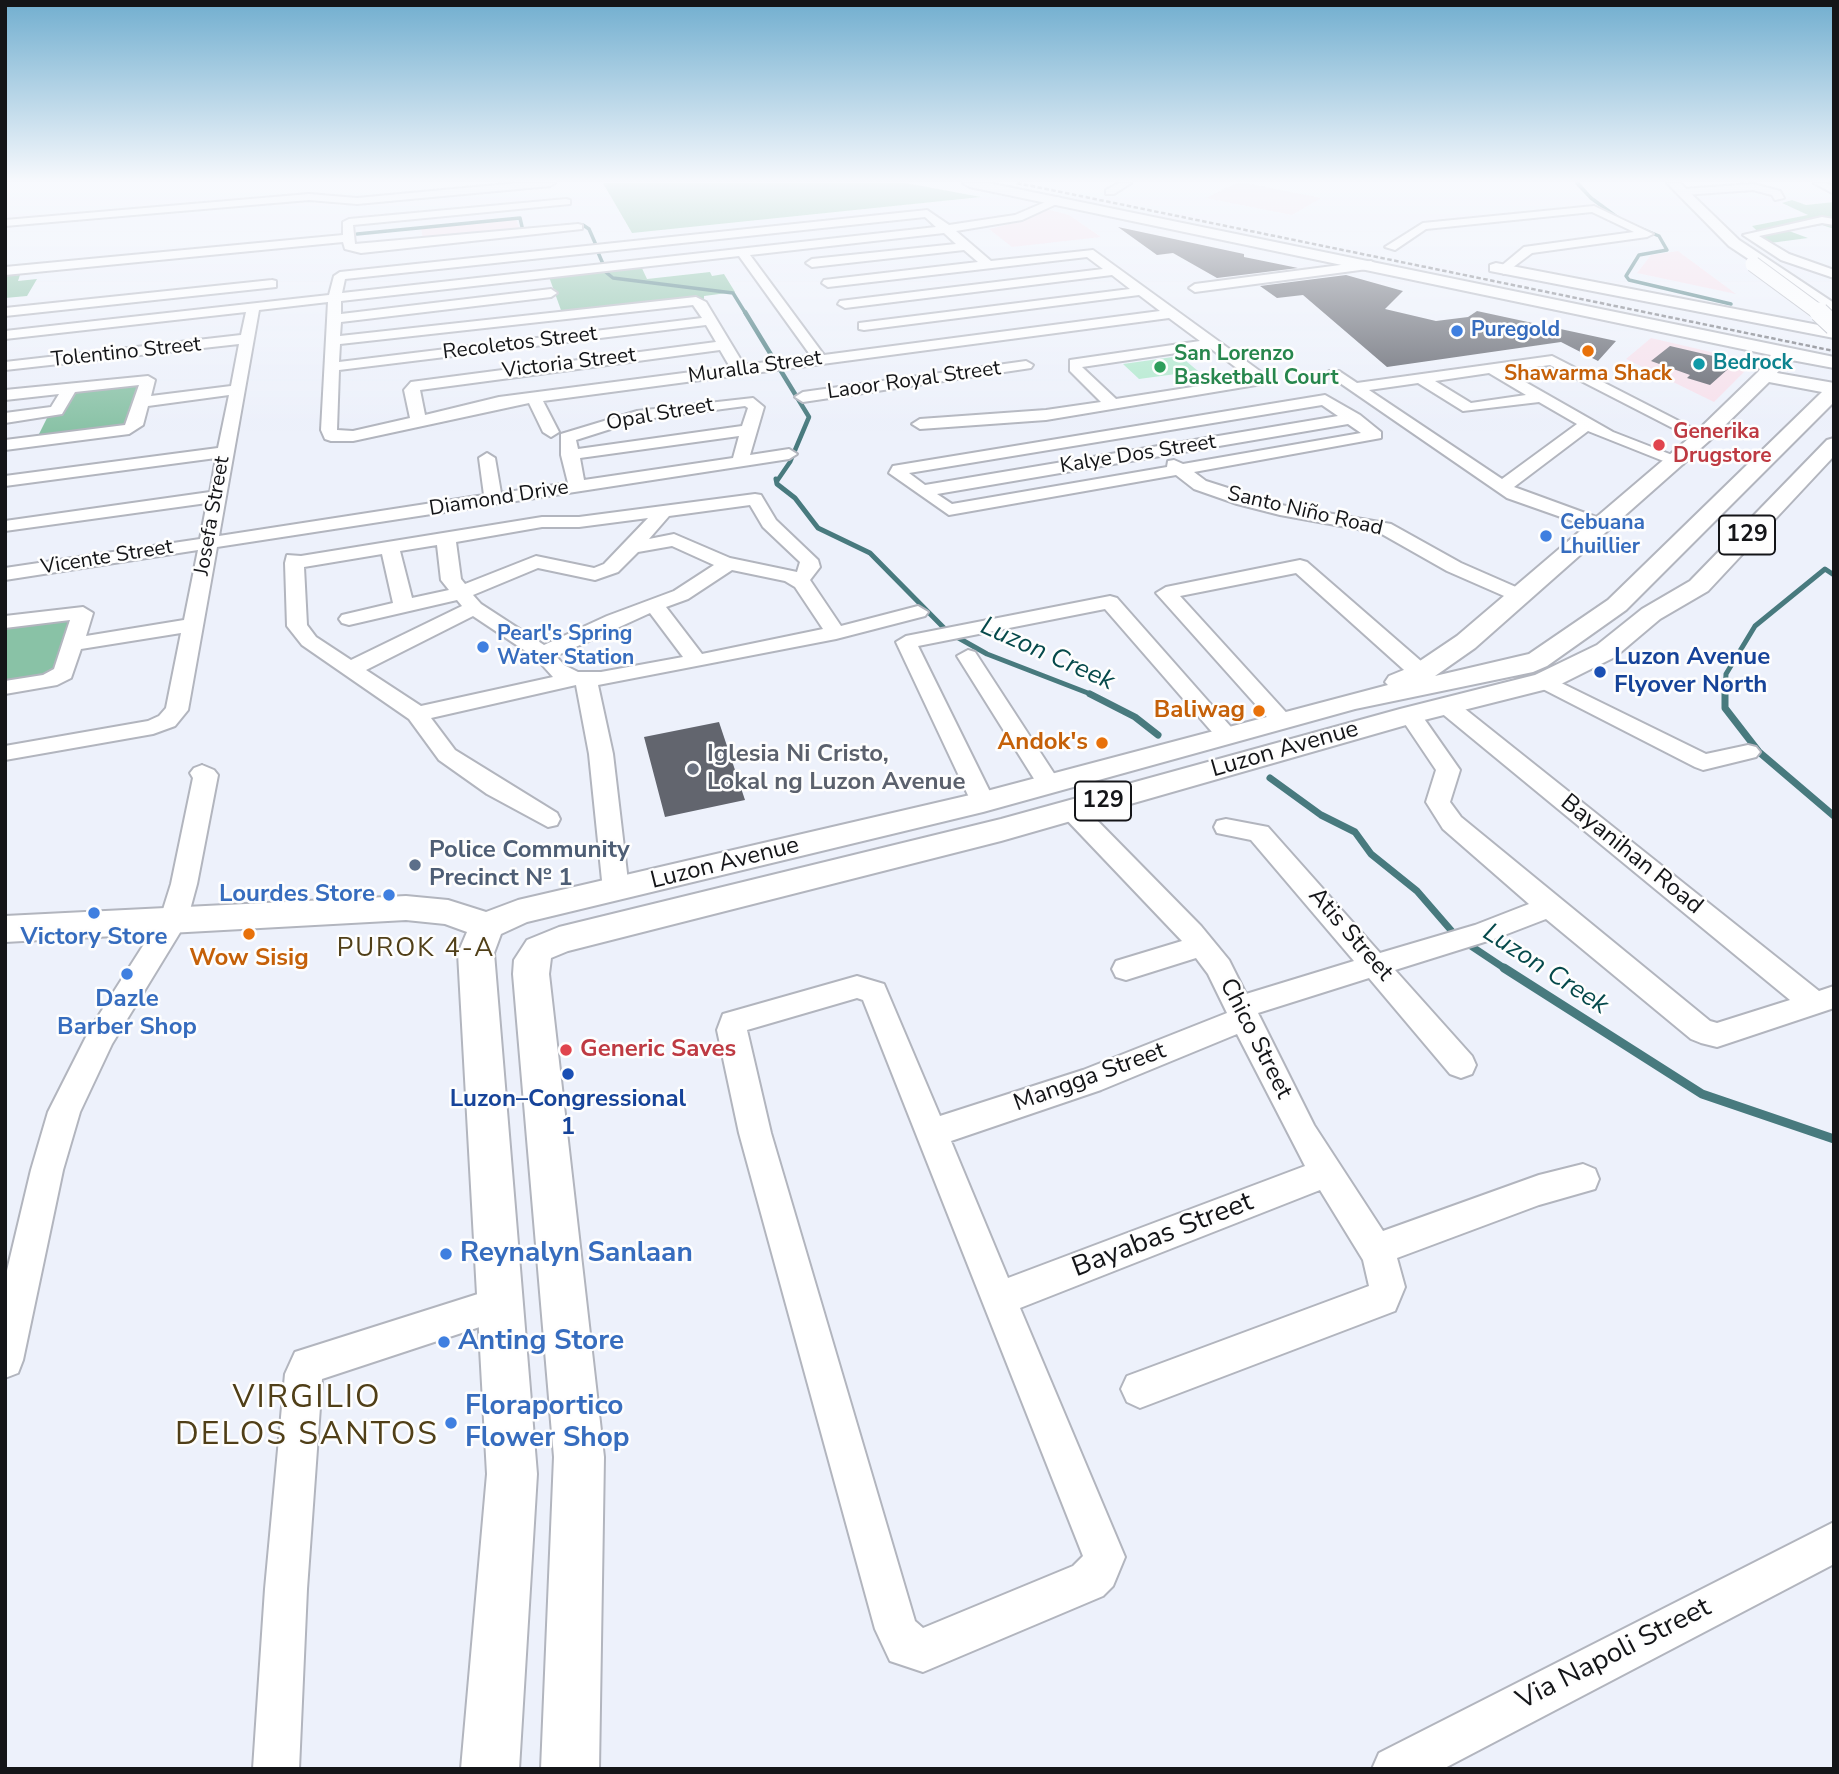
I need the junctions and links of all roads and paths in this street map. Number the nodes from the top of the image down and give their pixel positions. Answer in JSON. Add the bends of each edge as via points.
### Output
{"nodes":[{"id":1,"x":69,"y":266,"type":"edge"},
{"id":2,"x":434,"y":266,"type":"edge"},
{"id":3,"x":612,"y":266,"type":"edge"},
{"id":4,"x":752,"y":266,"type":"edge"},
{"id":5,"x":814,"y":266,"type":"edge"},
{"id":6,"x":973,"y":266,"type":"edge"},
{"id":7,"x":1108,"y":266,"type":"edge"},
{"id":8,"x":1365,"y":266,"type":"edge"},
{"id":9,"x":1375,"y":266,"type":"edge"},
{"id":10,"x":1483,"y":266,"type":"edge"},
{"id":11,"x":1509,"y":266,"type":"edge"},
{"id":12,"x":1796,"y":266,"type":"edge"},
{"id":13,"x":1801,"y":266,"type":"edge"},
{"id":14,"x":1757,"y":267,"type":"junction"},
{"id":15,"x":1504,"y":270,"type":"junction"},
{"id":16,"x":5,"y":271,"type":"edge"},
{"id":17,"x":1116,"y":271,"type":"junction"},
{"id":18,"x":544,"y":273,"type":"junction"},
{"id":19,"x":1834,"y":274,"type":"edge"},
{"id":20,"x":828,"y":283,"type":"junction"},
{"id":21,"x":1195,"y":288,"type":"dead end"},
{"id":22,"x":1143,"y":291,"type":"junction"},
{"id":23,"x":551,"y":293,"type":"junction"},
{"id":24,"x":335,"y":296,"type":"junction"},
{"id":25,"x":1834,"y":298,"type":"edge"},
{"id":26,"x":845,"y":304,"type":"junction"},
{"id":27,"x":261,"y":306,"type":"junction"},
{"id":28,"x":5,"y":312,"type":"edge"},
{"id":29,"x":1834,"y":312,"type":"edge"},
{"id":30,"x":1173,"y":313,"type":"junction"},
{"id":31,"x":1729,"y":314,"type":"junction"},
{"id":32,"x":558,"y":315,"type":"junction"},
{"id":33,"x":333,"y":319,"type":"junction"},
{"id":34,"x":709,"y":321,"type":"junction"},
{"id":35,"x":864,"y":326,"type":"junction"},
{"id":36,"x":1830,"y":331,"type":"edge"},
{"id":37,"x":5,"y":335,"type":"edge"},
{"id":38,"x":246,"y":339,"type":"junction"},
{"id":39,"x":333,"y":341,"type":"junction"},
{"id":40,"x":1213,"y":343,"type":"junction"},
{"id":41,"x":723,"y":345,"type":"junction"},
{"id":42,"x":1782,"y":352,"type":"junction"},
{"id":43,"x":820,"y":359,"type":"junction"},
{"id":44,"x":1026,"y":365,"type":"dead end"},
{"id":45,"x":1834,"y":365,"type":"edge"},
{"id":46,"x":5,"y":366,"type":"edge"},
{"id":47,"x":897,"y":366,"type":"junction"},
{"id":48,"x":331,"y":367,"type":"junction"},
{"id":49,"x":1491,"y":368,"type":"junction"},
{"id":50,"x":738,"y":370,"type":"junction"},
{"id":51,"x":1334,"y":374,"type":"dead end"},
{"id":52,"x":1765,"y":376,"type":"junction"},
{"id":53,"x":1420,"y":378,"type":"junction"},
{"id":54,"x":416,"y":385,"type":"joint"},
{"id":55,"x":1354,"y":387,"type":"junction"},
{"id":56,"x":70,"y":388,"type":"junction"},
{"id":57,"x":236,"y":390,"type":"junction"},
{"id":58,"x":1834,"y":390,"type":"edge"},
{"id":59,"x":5,"y":395,"type":"edge"},
{"id":60,"x":803,"y":397,"type":"dead end"},
{"id":61,"x":1542,"y":397,"type":"junction"},
{"id":62,"x":534,"y":398,"type":"junction"},
{"id":63,"x":1328,"y":400,"type":"joint"},
{"id":64,"x":142,"y":402,"type":"junction"},
{"id":65,"x":1113,"y":405,"type":"junction"},
{"id":66,"x":1834,"y":415,"type":"edge"},
{"id":67,"x":5,"y":418,"type":"edge"},
{"id":68,"x":1354,"y":418,"type":"junction"},
{"id":69,"x":418,"y":421,"type":"junction"},
{"id":70,"x":920,"y":424,"type":"dead end"},
{"id":71,"x":1587,"y":424,"type":"junction"},
{"id":72,"x":751,"y":430,"type":"junction"},
{"id":73,"x":1140,"y":432,"type":"junction"},
{"id":74,"x":559,"y":434,"type":"junction"},
{"id":75,"x":1702,"y":438,"type":"junction"},
{"id":76,"x":5,"y":444,"type":"edge"},
{"id":77,"x":1834,"y":444,"type":"edge"},
{"id":78,"x":1790,"y":447,"type":"junction"},
{"id":79,"x":225,"y":452,"type":"junction"},
{"id":80,"x":1160,"y":452,"type":"junction"},
{"id":81,"x":789,"y":454,"type":"dead end"},
{"id":82,"x":569,"y":455,"type":"junction"},
{"id":83,"x":487,"y":458,"type":"dead end"},
{"id":84,"x":1677,"y":460,"type":"junction"},
{"id":85,"x":740,"y":461,"type":"junction"},
{"id":86,"x":1102,"y":461,"type":"junction"},
{"id":87,"x":1181,"y":471,"type":"junction"},
{"id":88,"x":1121,"y":480,"type":"junction"},
{"id":89,"x":5,"y":481,"type":"edge"},
{"id":90,"x":577,"y":487,"type":"junction"},
{"id":91,"x":1503,"y":488,"type":"junction"},
{"id":92,"x":922,"y":491,"type":"junction"},
{"id":93,"x":217,"y":496,"type":"junction"},
{"id":94,"x":493,"y":499,"type":"junction"},
{"id":95,"x":949,"y":510,"type":"joint"},
{"id":96,"x":662,"y":513,"type":"junction"},
{"id":97,"x":1601,"y":525,"type":"junction"},
{"id":98,"x":5,"y":526,"type":"edge"},
{"id":99,"x":509,"y":528,"type":"junction"},
{"id":100,"x":446,"y":539,"type":"junction"},
{"id":101,"x":209,"y":543,"type":"junction"},
{"id":102,"x":632,"y":548,"type":"junction"},
{"id":103,"x":390,"y":549,"type":"junction"},
{"id":104,"x":729,"y":564,"type":"junction"},
{"id":105,"x":527,"y":565,"type":"junction"},
{"id":106,"x":5,"y":574,"type":"edge"},
{"id":107,"x":800,"y":580,"type":"junction"},
{"id":108,"x":1518,"y":595,"type":"junction"},
{"id":109,"x":467,"y":601,"type":"junction"},
{"id":110,"x":404,"y":606,"type":"junction"},
{"id":111,"x":654,"y":606,"type":"junction"},
{"id":112,"x":918,"y":611,"type":"dead end"},
{"id":113,"x":1651,"y":614,"type":"junction"},
{"id":114,"x":349,"y":619,"type":"dead end"},
{"id":115,"x":5,"y":622,"type":"edge"},
{"id":116,"x":193,"y":625,"type":"junction"},
{"id":117,"x":836,"y":632,"type":"junction"},
{"id":118,"x":73,"y":644,"type":"junction"},
{"id":119,"x":543,"y":654,"type":"junction"},
{"id":120,"x":968,"y":656,"type":"dead end"},
{"id":121,"x":697,"y":661,"type":"junction"},
{"id":122,"x":350,"y":669,"type":"junction"},
{"id":123,"x":1421,"y":673,"type":"junction"},
{"id":124,"x":580,"y":679,"type":"junction"},
{"id":125,"x":1545,"y":681,"type":"junction"},
{"id":126,"x":5,"y":688,"type":"edge"},
{"id":127,"x":1351,"y":701,"type":"junction"},
{"id":128,"x":1447,"y":706,"type":"junction"},
{"id":129,"x":417,"y":714,"type":"junction"},
{"id":130,"x":1410,"y":715,"type":"junction"},
{"id":131,"x":1282,"y":720,"type":"junction"},
{"id":132,"x":1227,"y":735,"type":"junction"},
{"id":133,"x":1748,"y":752,"type":"dead end"},
{"id":134,"x":5,"y":753,"type":"edge"},
{"id":135,"x":202,"y":773,"type":"dead end"},
{"id":136,"x":1049,"y":783,"type":"junction"},
{"id":137,"x":983,"y":802,"type":"junction"},
{"id":138,"x":1072,"y":810,"type":"junction"},
{"id":139,"x":548,"y":819,"type":"dead end"},
{"id":140,"x":1226,"y":827,"type":"dead end"},
{"id":141,"x":616,"y":890,"type":"junction"},
{"id":142,"x":1549,"y":907,"type":"junction"},
{"id":143,"x":173,"y":921,"type":"junction"},
{"id":144,"x":487,"y":926,"type":"junction"},
{"id":145,"x":5,"y":929,"type":"edge"},
{"id":146,"x":1460,"y":939,"type":"joint"},
{"id":147,"x":1202,"y":946,"type":"junction"},
{"id":148,"x":1375,"y":964,"type":"junction"},
{"id":149,"x":1126,"y":969,"type":"dead end"},
{"id":150,"x":1825,"y":1004,"type":"edge"},
{"id":151,"x":1243,"y":1012,"type":"junction"},
{"id":152,"x":1461,"y":1065,"type":"dead end"},
{"id":153,"x":932,"y":1133,"type":"junction"},
{"id":154,"x":1327,"y":1172,"type":"junction"},
{"id":155,"x":1583,"y":1179,"type":"dead end"},
{"id":156,"x":1376,"y":1250,"type":"junction"},
{"id":157,"x":14,"y":1277,"type":"edge"},
{"id":158,"x":999,"y":1299,"type":"junction"},
{"id":159,"x":500,"y":1304,"type":"junction"},
{"id":160,"x":5,"y":1360,"type":"edge"},
{"id":161,"x":1140,"y":1389,"type":"dead end"},
{"id":162,"x":1834,"y":1542,"type":"edge"},
{"id":163,"x":276,"y":1769,"type":"edge"},
{"id":164,"x":490,"y":1769,"type":"edge"},
{"id":165,"x":570,"y":1769,"type":"edge"},
{"id":166,"x":1395,"y":1769,"type":"edge"}],
"edges":[{"from":1,"to":16,"type":"street"},
{"from":2,"to":24,"type":"street","via":[[340,276]]},
{"from":3,"to":18,"type":"street"},
{"from":4,"to":43,"type":"street"},
{"from":5,"to":20,"type":"street"},
{"from":6,"to":20,"type":"street"},
{"from":7,"to":17,"type":"street"},
{"from":8,"to":21,"type":"street"},
{"from":9,"to":42,"type":"main road"},
{"from":10,"to":15,"type":"main road"},
{"from":11,"to":15,"type":"street"},
{"from":12,"to":25,"type":"main road"},
{"from":13,"to":19,"type":"street"},
{"from":14,"to":29,"type":"main road","via":[[1807,309]]},
{"from":14,"to":31,"type":"main road","via":[[1775,311]]},
{"from":14,"to":36,"type":"main road","bridge":true,"via":[[1799,294]]},
{"from":15,"to":31,"type":"main road"},
{"from":17,"to":22,"type":"street"},
{"from":17,"to":26,"type":"street"},
{"from":18,"to":23,"type":"street"},
{"from":18,"to":24,"type":"street"},
{"from":20,"to":26,"type":"street"},
{"from":22,"to":30,"type":"street"},
{"from":22,"to":35,"type":"street"},
{"from":23,"to":32,"type":"street"},
{"from":23,"to":33,"type":"street"},
{"from":24,"to":27,"type":"street"},
{"from":24,"to":33,"type":"street"},
{"from":26,"to":35,"type":"street"},
{"from":27,"to":28,"type":"street","name":"Josefa Street","via":[[272,267]]},
{"from":27,"to":37,"type":"street"},
{"from":27,"to":38,"type":"street","name":"Josefa Street"},
{"from":30,"to":40,"type":"street"},
{"from":30,"to":47,"type":"street","name":"Muralla Street"},
{"from":31,"to":36,"type":"main road"},
{"from":32,"to":34,"type":"street","via":[[696,301]]},
{"from":32,"to":39,"type":"street"},
{"from":33,"to":39,"type":"street"},
{"from":34,"to":41,"type":"street"},
{"from":34,"to":48,"type":"street","name":"Recoletos Street"},
{"from":35,"to":47,"type":"street"},
{"from":38,"to":46,"type":"street","name":"Tolentino Street"},
{"from":38,"to":57,"type":"street","name":"Josefa Street"},
{"from":39,"to":48,"type":"street"},
{"from":40,"to":65,"type":"street","via":[[1075,363]]},
{"from":40,"to":65,"type":"street","via":[[1263,380]]},
{"from":41,"to":50,"type":"street"},
{"from":41,"to":54,"type":"street","name":"Victoria Street"},
{"from":42,"to":45,"type":"main road"},
{"from":42,"to":52,"type":"main road","name":"Luzon Avenue","number":"129"},
{"from":43,"to":47,"type":"street","name":"Muralla Street"},
{"from":43,"to":50,"type":"street","name":"Muralla Street"},
{"from":44,"to":47,"type":"street","name":"Laoor Royal Street"},
{"from":47,"to":60,"type":"street","name":"Laoor Royal Street"},
{"from":48,"to":69,"type":"street","name":"Muralla Street","via":[[331,436]]},
{"from":49,"to":53,"type":"street"},
{"from":49,"to":61,"type":"street"},
{"from":49,"to":75,"type":"street","via":[[1557,361]]},
{"from":50,"to":62,"type":"street","name":"Muralla Street"},
{"from":51,"to":55,"type":"street"},
{"from":52,"to":58,"type":"main road"},
{"from":52,"to":75,"type":"main road","name":"Luzon Avenue","number":"129"},
{"from":53,"to":55,"type":"street"},
{"from":53,"to":61,"type":"street","via":[[1468,408]]},
{"from":54,"to":69,"type":"street","via":[[412,390]]},
{"from":55,"to":91,"type":"street"},
{"from":56,"to":59,"type":"street"},
{"from":56,"to":64,"type":"street","via":[[146,379]]},
{"from":56,"to":67,"type":"street","via":[[57,411]]},
{"from":57,"to":64,"type":"street"},
{"from":57,"to":79,"type":"street","name":"Josefa Street"},
{"from":58,"to":78,"type":"main road","name":"Luzon Avenue","number":"129"},
{"from":61,"to":71,"type":"street"},
{"from":62,"to":69,"type":"street","name":"Muralla Street"},
{"from":62,"to":74,"type":"street"},
{"from":63,"to":68,"type":"street"},
{"from":63,"to":73,"type":"street"},
{"from":64,"to":76,"type":"street","via":[[135,425],[129,429]]},
{"from":65,"to":70,"type":"street","via":[[1027,417]]},
{"from":66,"to":78,"type":"main road","name":"Luzon Avenue","number":"129"},
{"from":68,"to":80,"type":"street","name":"Kalye Dos Street"},
{"from":68,"to":87,"type":"street","via":[[1375,435]]},
{"from":71,"to":84,"type":"street"},
{"from":71,"to":91,"type":"street"},
{"from":72,"to":74,"type":"street","name":"Opal Street","via":[[754,402],[734,402],[637,416]]},
{"from":72,"to":82,"type":"street"},
{"from":72,"to":85,"type":"street"},
{"from":73,"to":80,"type":"street","name":"Santo Niño Road"},
{"from":73,"to":92,"type":"street","via":[[899,470],[897,473]]},
{"from":74,"to":82,"type":"street"},
{"from":75,"to":84,"type":"main road","name":"Luzon Avenue","number":"129"},
{"from":77,"to":113,"type":"main road","name":"Luzon Avenue","number":"129","via":[[1699,586]]},
{"from":78,"to":113,"type":"main road","name":"Luzon Avenue","number":"129"},
{"from":78,"to":127,"type":"main road","name":"Luzon Avenue","number":"129","via":[[1617,606],[1538,660]]},
{"from":79,"to":89,"type":"street"},
{"from":79,"to":93,"type":"street","name":"Josefa Street"},
{"from":80,"to":86,"type":"street","name":"Kalye Dos Street"},
{"from":80,"to":87,"type":"street","name":"Santo Niño Road"},
{"from":81,"to":85,"type":"street","name":"Diamond Drive"},
{"from":82,"to":90,"type":"street"},
{"from":83,"to":94,"type":"street"},
{"from":84,"to":97,"type":"main road","name":"Luzon Avenue","number":"129"},
{"from":85,"to":90,"type":"street","name":"Diamond Drive"},
{"from":86,"to":88,"type":"street"},
{"from":86,"to":92,"type":"street","name":"Kalye Dos Street"},
{"from":87,"to":88,"type":"street"},
{"from":87,"to":108,"type":"street","name":"Santo Niño Road","via":[[1212,490],[1265,506],[1385,528]]},
{"from":88,"to":95,"type":"street"},
{"from":90,"to":94,"type":"street","name":"Diamond Drive"},
{"from":91,"to":97,"type":"street"},
{"from":92,"to":95,"type":"street"},
{"from":93,"to":98,"type":"street"},
{"from":93,"to":101,"type":"street","name":"Josefa Street"},
{"from":94,"to":101,"type":"street","name":"Diamond Drive"},
{"from":96,"to":99,"type":"street"},
{"from":96,"to":102,"type":"street"},
{"from":96,"to":107,"type":"street","via":[[755,499],[769,523],[809,560],[810,567]]},
{"from":97,"to":108,"type":"main road","name":"Luzon Avenue","number":"129"},
{"from":99,"to":100,"type":"street"},
{"from":99,"to":105,"type":"street","via":[[512,557]]},
{"from":100,"to":103,"type":"street"},
{"from":100,"to":109,"type":"street","via":[[451,580]]},
{"from":101,"to":106,"type":"street","name":"Vicente Street"},
{"from":101,"to":116,"type":"street","name":"Josefa Street"},
{"from":102,"to":104,"type":"street","via":[[674,540]]},
{"from":102,"to":105,"type":"street","via":[[611,568],[595,573],[545,563]]},
{"from":103,"to":110,"type":"street"},
{"from":103,"to":122,"type":"street","via":[[294,561],[297,626],[322,652]]},
{"from":104,"to":107,"type":"street"},
{"from":104,"to":111,"type":"street","via":[[681,595]]},
{"from":105,"to":109,"type":"street"},
{"from":107,"to":117,"type":"street"},
{"from":108,"to":123,"type":"main road","name":"Luzon Avenue","number":"129","via":[[1466,642]]},
{"from":109,"to":110,"type":"street"},
{"from":109,"to":119,"type":"street"},
{"from":109,"to":122,"type":"street"},
{"from":110,"to":114,"type":"street"},
{"from":111,"to":119,"type":"street"},
{"from":111,"to":121,"type":"street"},
{"from":112,"to":117,"type":"street"},
{"from":113,"to":125,"type":"main road","name":"Luzon Avenue","number":"129","via":[[1606,651]]},
{"from":115,"to":118,"type":"street","via":[[83,613]]},
{"from":116,"to":118,"type":"street"},
{"from":116,"to":134,"type":"street","name":"Josefa Street","via":[[177,710],[167,721]]},
{"from":117,"to":121,"type":"street"},
{"from":118,"to":126,"type":"street","via":[[58,677]]},
{"from":119,"to":124,"type":"street","via":[[556,670]]},
{"from":120,"to":136,"type":"street"},
{"from":121,"to":124,"type":"street"},
{"from":122,"to":129,"type":"street"},
{"from":123,"to":127,"type":"main road","name":"Luzon Avenue","number":"129"},
{"from":123,"to":131,"type":"street","via":[[1300,566],[1166,593]]},
{"from":124,"to":129,"type":"street"},
{"from":124,"to":141,"type":"street","via":[[601,754]]},
{"from":125,"to":128,"type":"main road","name":"Luzon Avenue","number":"129"},
{"from":125,"to":133,"type":"street","via":[[1703,762]]},
{"from":127,"to":131,"type":"main road","name":"Luzon Avenue","number":"129"},
{"from":128,"to":130,"type":"main road","name":"Luzon Avenue","number":"129"},
{"from":128,"to":150,"type":"street","name":"Bayanihan Road"},
{"from":129,"to":139,"type":"street","via":[[447,754]]},
{"from":130,"to":138,"type":"main road","name":"Luzon Avenue","number":"129"},
{"from":130,"to":142,"type":"street","via":[[1448,770],[1438,802],[1443,812]]},
{"from":131,"to":132,"type":"main road","name":"Luzon Avenue","number":"129"},
{"from":132,"to":136,"type":"main road","name":"Luzon Avenue","number":"129"},
{"from":132,"to":137,"type":"street","via":[[1110,602],[906,642]]},
{"from":135,"to":143,"type":"street","via":[[206,775]]},
{"from":136,"to":137,"type":"main road","name":"Luzon Avenue","number":"129"},
{"from":137,"to":141,"type":"main road","name":"Luzon Avenue","number":"129"},
{"from":138,"to":147,"type":"street","name":"Chico Street"},
{"from":138,"to":165,"type":"main road","name":"Luzon Avenue","number":"129","via":[[559,940],[539,949],[532,960],[579,1457]]},
{"from":140,"to":148,"type":"street","name":"Atis Street","via":[[1259,833]]},
{"from":141,"to":144,"type":"main road","name":"Luzon Avenue","number":"129","via":[[518,912]]},
{"from":142,"to":146,"type":"street","name":"Mangga Street"},
{"from":142,"to":150,"type":"street","via":[[1709,1035]]},
{"from":143,"to":144,"type":"main road","via":[[406,908],[448,912]]},
{"from":143,"to":145,"type":"main road"},
{"from":143,"to":157,"type":"street","via":[[100,1038],[64,1112]]},
{"from":144,"to":159,"type":"main road","via":[[477,953]]},
{"from":146,"to":148,"type":"street","name":"Mangga Street"},
{"from":147,"to":149,"type":"street"},
{"from":147,"to":151,"type":"street","name":"Chico Street"},
{"from":148,"to":151,"type":"street","name":"Mangga Street"},
{"from":148,"to":152,"type":"street","name":"Atis Street"},
{"from":151,"to":153,"type":"street","name":"Mangga Street","via":[[1090,1081]]},
{"from":151,"to":154,"type":"street","name":"Chico Street","via":[[1303,1135]]},
{"from":153,"to":158,"type":"street"},
{"from":153,"to":158,"type":"street","via":[[874,992],[868,988],[857,987],[733,1022],[755,1133],[896,1629],[905,1646],[923,1650],[1088,1581],[1104,1557]]},
{"from":154,"to":156,"type":"street","name":"Chico Street"},
{"from":154,"to":158,"type":"street","name":"Bayabas Street"},
{"from":155,"to":156,"type":"street","via":[[1539,1190]]},
{"from":156,"to":161,"type":"street","name":"Chico Street","via":[[1387,1287],[1382,1299]]},
{"from":157,"to":160,"type":"street"},
{"from":159,"to":163,"type":"street","via":[[309,1365],[304,1374]]},
{"from":159,"to":164,"type":"main road","via":[[512,1474]]},
{"from":162,"to":166,"type":"street","name":"Via Napoli Street"}]}
